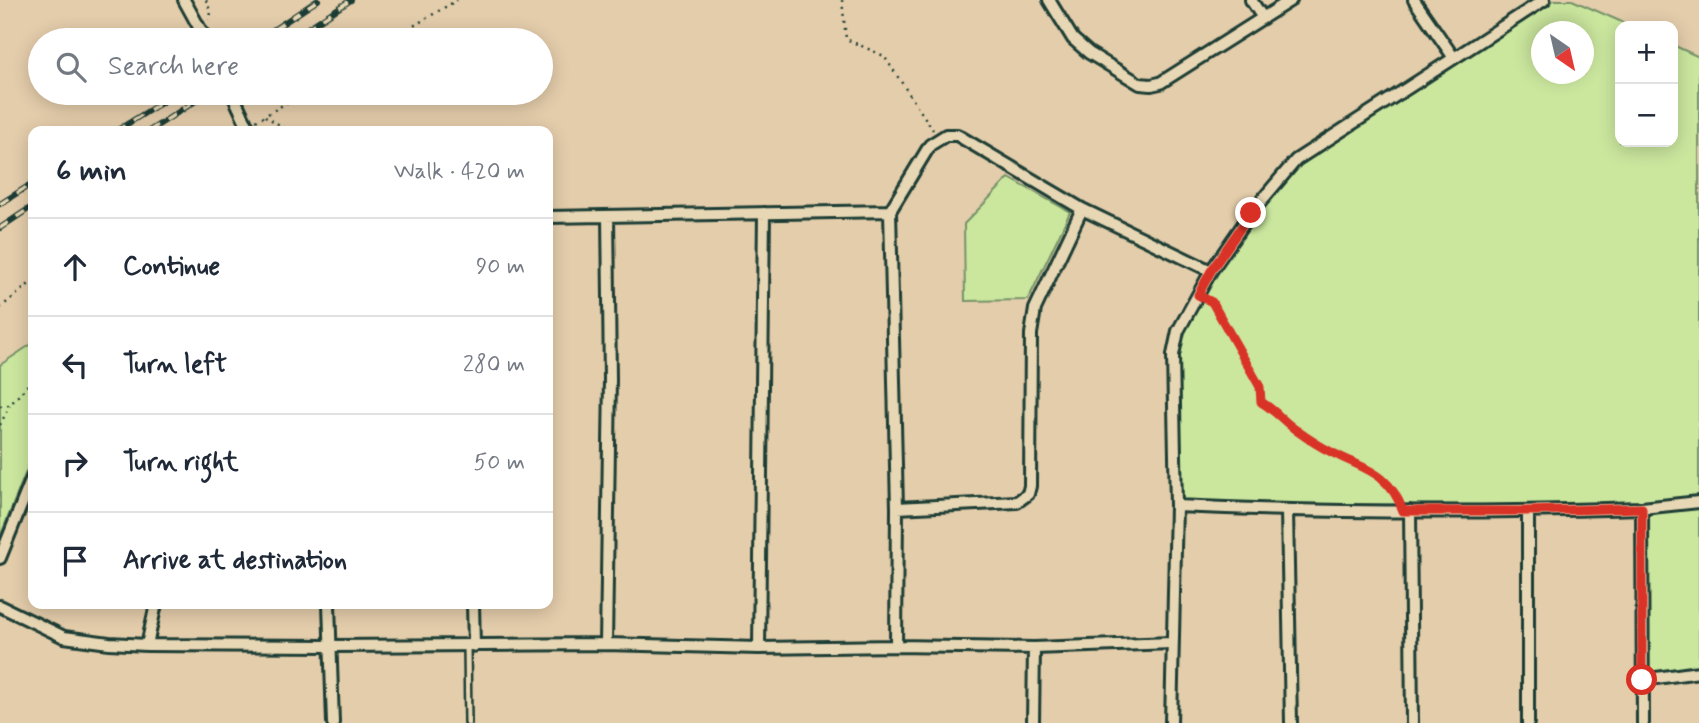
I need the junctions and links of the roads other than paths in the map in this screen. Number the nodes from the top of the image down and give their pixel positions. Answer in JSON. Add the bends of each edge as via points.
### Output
{"nodes":[{"id":1,"x":184,"y":0,"type":"edge"},
{"id":2,"x":1049,"y":0,"type":"edge"},
{"id":3,"x":1251,"y":0,"type":"edge"},
{"id":4,"x":1291,"y":0,"type":"edge"},
{"id":5,"x":1414,"y":0,"type":"edge"},
{"id":6,"x":1544,"y":0,"type":"edge"},
{"id":7,"x":1263,"y":18,"type":"junction"},
{"id":8,"x":199,"y":28,"type":"edge"},
{"id":9,"x":1454,"y":58,"type":"junction"},
{"id":10,"x":237,"y":105,"type":"edge"},
{"id":11,"x":247,"y":126,"type":"edge"},
{"id":12,"x":1082,"y":209,"type":"junction"},
{"id":13,"x":890,"y":211,"type":"junction"},
{"id":14,"x":764,"y":214,"type":"junction"},
{"id":15,"x":608,"y":216,"type":"junction"},
{"id":16,"x":553,"y":217,"type":"edge"},
{"id":17,"x":1211,"y":271,"type":"junction"},
{"id":18,"x":28,"y":488,"type":"edge"},
{"id":19,"x":1699,"y":502,"type":"edge"},
{"id":20,"x":1176,"y":506,"type":"junction"},
{"id":21,"x":897,"y":508,"type":"junction"},
{"id":22,"x":1642,"y":508,"type":"junction"},
{"id":23,"x":1287,"y":511,"type":"junction"},
{"id":24,"x":1406,"y":511,"type":"junction"},
{"id":25,"x":1528,"y":511,"type":"junction"},
{"id":26,"x":0,"y":558,"type":"edge"},
{"id":27,"x":0,"y":606,"type":"edge"},
{"id":28,"x":155,"y":609,"type":"edge"},
{"id":29,"x":329,"y":609,"type":"edge"},
{"id":30,"x":473,"y":609,"type":"edge"},
{"id":31,"x":1172,"y":643,"type":"junction"},
{"id":32,"x":606,"y":644,"type":"junction"},
{"id":33,"x":148,"y":645,"type":"junction"},
{"id":34,"x":331,"y":646,"type":"junction"},
{"id":35,"x":470,"y":646,"type":"junction"},
{"id":36,"x":896,"y":646,"type":"junction"},
{"id":37,"x":759,"y":648,"type":"junction"},
{"id":38,"x":1034,"y":648,"type":"junction"},
{"id":39,"x":1699,"y":672,"type":"edge"},
{"id":40,"x":1642,"y":680,"type":"junction"},
{"id":41,"x":333,"y":723,"type":"edge"},
{"id":42,"x":468,"y":723,"type":"edge"},
{"id":43,"x":1033,"y":723,"type":"edge"},
{"id":44,"x":1171,"y":723,"type":"edge"},
{"id":45,"x":1291,"y":723,"type":"edge"},
{"id":46,"x":1412,"y":723,"type":"edge"},
{"id":47,"x":1528,"y":723,"type":"edge"},
{"id":48,"x":1643,"y":723,"type":"edge"}],
"edges":[{"from":1,"to":8,"type":"street"},
{"from":2,"to":7,"type":"street","via":[[1083,49],[1140,84],[1151,85]]},
{"from":3,"to":7,"type":"street"},
{"from":4,"to":7,"type":"street"},
{"from":5,"to":9,"type":"street"},
{"from":6,"to":9,"type":"street"},
{"from":9,"to":17,"type":"street","via":[[1296,160],[1251,213]]},
{"from":10,"to":11,"type":"street"},
{"from":12,"to":13,"type":"street","via":[[957,135],[946,135],[930,145]]},
{"from":12,"to":17,"type":"street"},
{"from":12,"to":21,"type":"street","via":[[1035,309],[1028,494],[1017,502]]},
{"from":13,"to":14,"type":"street"},
{"from":13,"to":21,"type":"street"},
{"from":14,"to":15,"type":"street"},
{"from":14,"to":37,"type":"street"},
{"from":15,"to":16,"type":"street"},
{"from":15,"to":32,"type":"street"},
{"from":17,"to":20,"type":"street","via":[[1178,331],[1173,355]]},
{"from":18,"to":26,"type":"street"},
{"from":19,"to":22,"type":"street"},
{"from":20,"to":23,"type":"street"},
{"from":20,"to":31,"type":"street"},
{"from":21,"to":36,"type":"street"},
{"from":22,"to":25,"type":"street"},
{"from":22,"to":40,"type":"street"},
{"from":23,"to":24,"type":"street"},
{"from":23,"to":45,"type":"street"},
{"from":24,"to":25,"type":"street"},
{"from":24,"to":46,"type":"street"},
{"from":25,"to":47,"type":"street"},
{"from":27,"to":33,"type":"street","via":[[64,637]]},
{"from":28,"to":33,"type":"street"},
{"from":29,"to":34,"type":"street"},
{"from":30,"to":35,"type":"street"},
{"from":31,"to":38,"type":"street"},
{"from":31,"to":44,"type":"street"},
{"from":32,"to":35,"type":"street"},
{"from":32,"to":37,"type":"street"},
{"from":33,"to":34,"type":"street"},
{"from":34,"to":35,"type":"street"},
{"from":34,"to":41,"type":"street"},
{"from":35,"to":42,"type":"lane"},
{"from":36,"to":37,"type":"street"},
{"from":36,"to":38,"type":"street"},
{"from":38,"to":43,"type":"street"},
{"from":39,"to":40,"type":"street"},
{"from":40,"to":48,"type":"street"}]}
